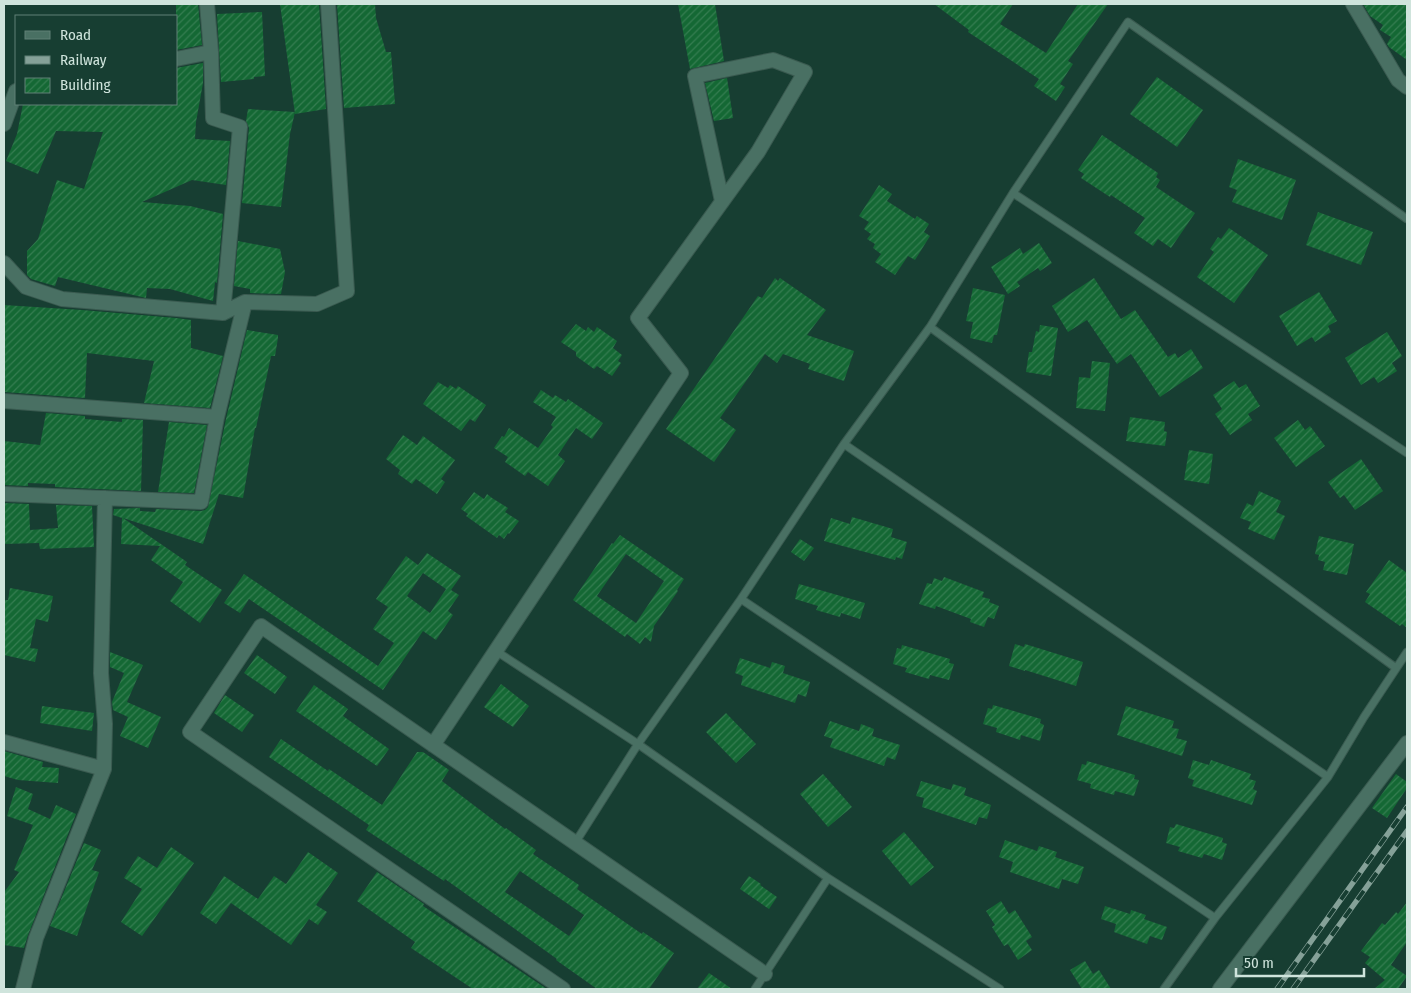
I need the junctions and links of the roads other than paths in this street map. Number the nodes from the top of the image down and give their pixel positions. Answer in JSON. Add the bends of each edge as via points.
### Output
{"nodes":[{"id":1,"x":207,"y":4,"type":"edge"},
{"id":2,"x":328,"y":4,"type":"edge"},
{"id":3,"x":1354,"y":4,"type":"edge"},
{"id":4,"x":211,"y":52,"type":"junction"},
{"id":5,"x":178,"y":58,"type":"edge"},
{"id":6,"x":1407,"y":87,"type":"edge"},
{"id":7,"x":15,"y":94,"type":"edge"},
{"id":8,"x":4,"y":124,"type":"edge"},
{"id":9,"x":1013,"y":193,"type":"junction"},
{"id":10,"x":722,"y":201,"type":"junction"},
{"id":11,"x":1407,"y":219,"type":"edge"},
{"id":12,"x":4,"y":263,"type":"edge"},
{"id":13,"x":245,"y":302,"type":"junction"},
{"id":14,"x":222,"y":313,"type":"junction"},
{"id":15,"x":930,"y":326,"type":"junction"},
{"id":16,"x":4,"y":401,"type":"edge"},
{"id":17,"x":217,"y":418,"type":"junction"},
{"id":18,"x":844,"y":444,"type":"junction"},
{"id":19,"x":1407,"y":453,"type":"edge"},
{"id":20,"x":4,"y":494,"type":"edge"},
{"id":21,"x":105,"y":498,"type":"junction"},
{"id":22,"x":741,"y":599,"type":"junction"},
{"id":23,"x":496,"y":651,"type":"junction"},
{"id":24,"x":1407,"y":652,"type":"edge"},
{"id":25,"x":1396,"y":668,"type":"junction"},
{"id":26,"x":4,"y":742,"type":"edge"},
{"id":27,"x":1407,"y":743,"type":"edge"},
{"id":28,"x":638,"y":744,"type":"junction"},
{"id":29,"x":433,"y":745,"type":"junction"},
{"id":30,"x":104,"y":769,"type":"junction"},
{"id":31,"x":1328,"y":777,"type":"junction"},
{"id":32,"x":575,"y":843,"type":"junction"},
{"id":33,"x":828,"y":878,"type":"junction"},
{"id":34,"x":1215,"y":918,"type":"junction"},
{"id":35,"x":765,"y":974,"type":"junction"},
{"id":36,"x":23,"y":989,"type":"edge"},
{"id":37,"x":562,"y":989,"type":"edge"},
{"id":38,"x":755,"y":989,"type":"edge"},
{"id":39,"x":1000,"y":989,"type":"edge"},
{"id":40,"x":1164,"y":989,"type":"edge"},
{"id":41,"x":1220,"y":989,"type":"edge"}],
"edges":[{"from":1,"to":4,"type":"street"},
{"from":2,"to":13,"type":"street","via":[[347,291],[317,304]]},
{"from":3,"to":6,"type":"street","via":[[1398,80]]},
{"from":4,"to":5,"type":"street"},
{"from":4,"to":14,"type":"street","via":[[213,118],[240,127]]},
{"from":7,"to":8,"type":"street"},
{"from":9,"to":11,"type":"lane","via":[[1128,22]]},
{"from":9,"to":15,"type":"lane"},
{"from":9,"to":19,"type":"lane"},
{"from":10,"to":10,"type":"street","via":[[758,152],[805,72],[773,60],[695,76]]},
{"from":10,"to":23,"type":"street","via":[[638,318],[681,374]]},
{"from":12,"to":14,"type":"street","via":[[26,287],[62,298]]},
{"from":13,"to":14,"type":"street"},
{"from":13,"to":17,"type":"street"},
{"from":15,"to":18,"type":"lane"},
{"from":15,"to":25,"type":"lane"},
{"from":16,"to":17,"type":"street"},
{"from":17,"to":21,"type":"street","via":[[201,502]]},
{"from":18,"to":22,"type":"lane"},
{"from":18,"to":31,"type":"lane"},
{"from":20,"to":21,"type":"street"},
{"from":21,"to":30,"type":"street"},
{"from":22,"to":28,"type":"lane"},
{"from":22,"to":34,"type":"lane"},
{"from":23,"to":28,"type":"lane"},
{"from":23,"to":29,"type":"street"},
{"from":24,"to":25,"type":"lane"},
{"from":25,"to":31,"type":"lane"},
{"from":26,"to":30,"type":"street"},
{"from":27,"to":41,"type":"street"},
{"from":28,"to":32,"type":"lane"},
{"from":28,"to":33,"type":"lane"},
{"from":29,"to":32,"type":"street"},
{"from":29,"to":37,"type":"street","via":[[261,626],[190,732]]},
{"from":30,"to":36,"type":"street","via":[[36,938]]},
{"from":31,"to":34,"type":"lane"},
{"from":32,"to":35,"type":"street"},
{"from":33,"to":35,"type":"lane"},
{"from":33,"to":39,"type":"lane"},
{"from":34,"to":40,"type":"lane"},
{"from":35,"to":38,"type":"lane"}]}
